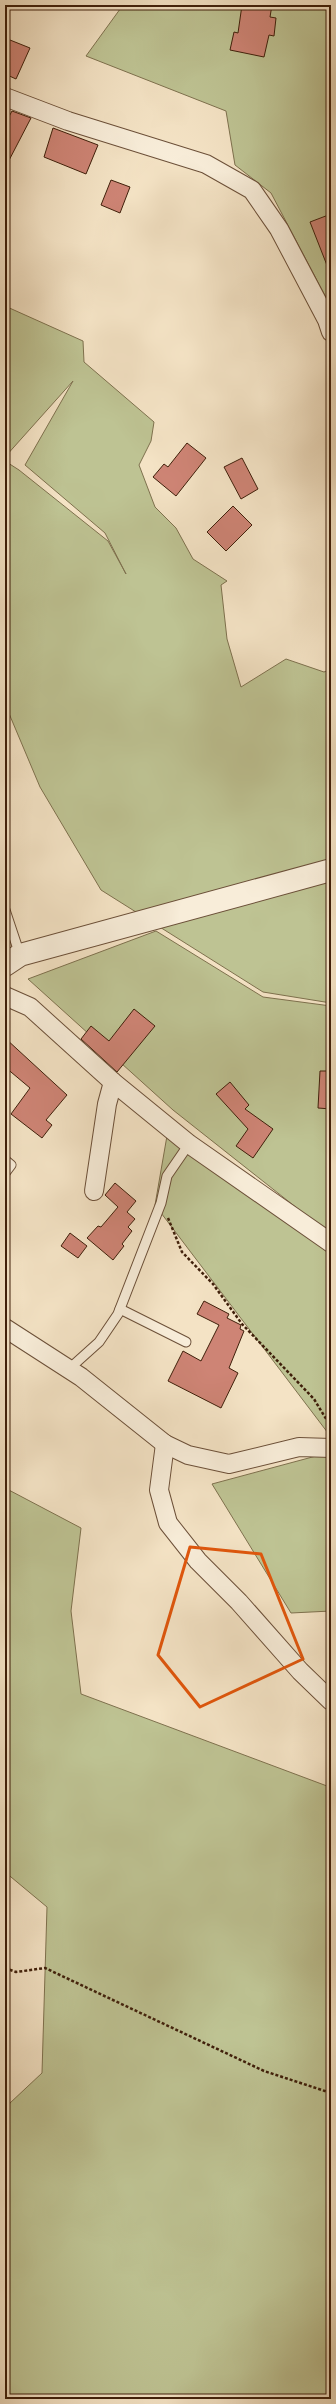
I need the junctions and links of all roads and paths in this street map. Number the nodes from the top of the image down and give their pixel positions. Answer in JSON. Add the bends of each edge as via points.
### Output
{"nodes":[{"id":1,"x":5,"y":97,"type":"edge"},
{"id":2,"x":331,"y":332,"type":"edge"},
{"id":3,"x":331,"y":870,"type":"edge"},
{"id":4,"x":5,"y":910,"type":"edge"},
{"id":5,"x":12,"y":960,"type":"edge"},
{"id":6,"x":5,"y":996,"type":"edge"},
{"id":7,"x":112,"y":1082,"type":"junction"},
{"id":8,"x":189,"y":1144,"type":"junction"},
{"id":9,"x":5,"y":1160,"type":"edge"},
{"id":10,"x":5,"y":1173,"type":"edge"},
{"id":11,"x":94,"y":1191,"type":"dead end"},
{"id":12,"x":161,"y":1203,"type":"junction"},
{"id":13,"x":331,"y":1244,"type":"edge"},
{"id":14,"x":120,"y":1309,"type":"junction"},
{"id":15,"x":5,"y":1328,"type":"edge"},
{"id":16,"x":186,"y":1342,"type":"dead end"},
{"id":17,"x":69,"y":1370,"type":"junction"},
{"id":18,"x":331,"y":1428,"type":"edge"},
{"id":19,"x":165,"y":1444,"type":"junction"},
{"id":20,"x":331,"y":1448,"type":"edge"},
{"id":21,"x":331,"y":1701,"type":"edge"},
{"id":22,"x":5,"y":1968,"type":"edge"},
{"id":23,"x":331,"y":2093,"type":"edge"}],
"edges":[{"from":1,"to":2,"type":"street","via":[[68,122],[206,164],[252,190],[279,229]]},
{"from":3,"to":5,"type":"street"},
{"from":4,"to":5,"type":"lane"},
{"from":6,"to":7,"type":"street","via":[[30,1007]]},
{"from":7,"to":8,"type":"street"},
{"from":7,"to":11,"type":"street"},
{"from":8,"to":12,"type":"lane","via":[[167,1176]]},
{"from":8,"to":13,"type":"street"},
{"from":9,"to":10,"type":"lane","via":[[11,1165]]},
{"from":12,"to":14,"type":"lane"},
{"from":12,"to":18,"type":"path","via":[[182,1252],[213,1284],[242,1324],[314,1399]]},
{"from":14,"to":16,"type":"lane"},
{"from":14,"to":17,"type":"lane","via":[[99,1342]]},
{"from":15,"to":17,"type":"street"},
{"from":17,"to":19,"type":"street"},
{"from":19,"to":20,"type":"street","via":[[188,1455],[229,1464],[299,1447]]},
{"from":19,"to":21,"type":"street","via":[[159,1490],[168,1523],[198,1562]]},
{"from":22,"to":23,"type":"path","via":[[16,1972],[45,1968],[264,2071]]}]}
